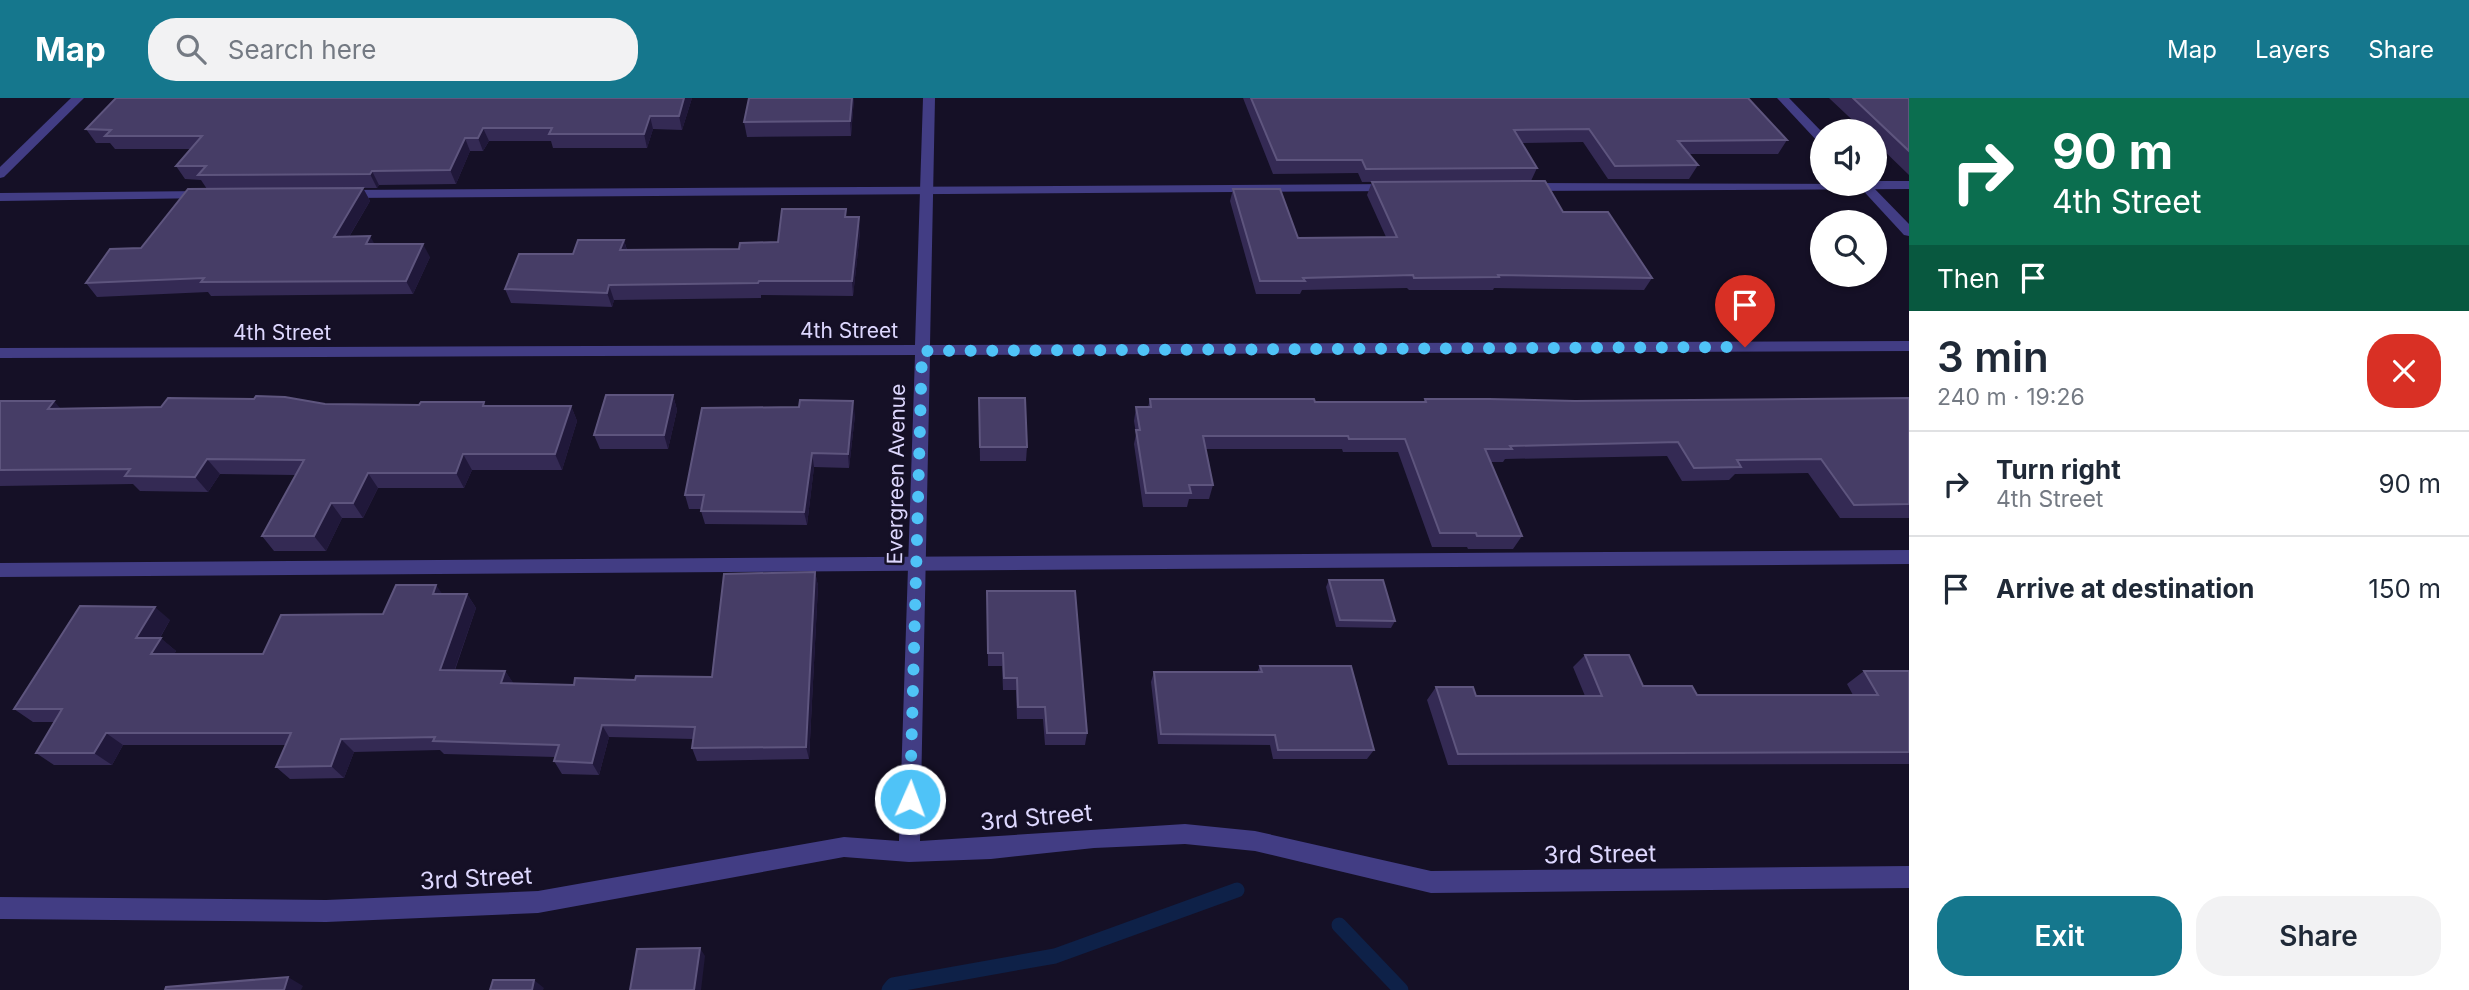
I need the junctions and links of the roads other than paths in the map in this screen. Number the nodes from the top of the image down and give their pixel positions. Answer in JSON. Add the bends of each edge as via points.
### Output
{"nodes":[{"id":1,"x":78,"y":98,"type":"edge"},
{"id":2,"x":929,"y":98,"type":"edge"},
{"id":3,"x":1783,"y":98,"type":"edge"},
{"id":4,"x":1810,"y":126,"type":"edge"},
{"id":5,"x":0,"y":174,"type":"edge"},
{"id":6,"x":1810,"y":184,"type":"edge"},
{"id":7,"x":1887,"y":185,"type":"edge"},
{"id":8,"x":1909,"y":185,"type":"edge"},
{"id":9,"x":1506,"y":187,"type":"edge"},
{"id":10,"x":1409,"y":188,"type":"edge"},
{"id":11,"x":926,"y":190,"type":"junction"},
{"id":12,"x":332,"y":194,"type":"edge"},
{"id":13,"x":221,"y":195,"type":"edge"},
{"id":14,"x":1875,"y":196,"type":"edge"},
{"id":15,"x":0,"y":197,"type":"edge"},
{"id":16,"x":1909,"y":232,"type":"edge"},
{"id":17,"x":1909,"y":346,"type":"edge"},
{"id":18,"x":922,"y":351,"type":"junction"},
{"id":19,"x":0,"y":353,"type":"edge"},
{"id":20,"x":1909,"y":557,"type":"edge"},
{"id":21,"x":917,"y":563,"type":"junction"},
{"id":22,"x":0,"y":570,"type":"edge"},
{"id":23,"x":909,"y":852,"type":"junction"},
{"id":24,"x":1909,"y":877,"type":"edge"},
{"id":25,"x":0,"y":908,"type":"edge"}],
"edges":[{"from":1,"to":5,"type":"street"},
{"from":2,"to":11,"type":"street","name":"Evergreen Avenue"},
{"from":3,"to":4,"type":"street"},
{"from":6,"to":9,"type":"street"},
{"from":7,"to":8,"type":"street"},
{"from":10,"to":11,"type":"street"},
{"from":11,"to":12,"type":"street"},
{"from":11,"to":18,"type":"street","name":"Evergreen Avenue"},
{"from":13,"to":15,"type":"street"},
{"from":14,"to":16,"type":"street"},
{"from":17,"to":18,"type":"street","name":"4th Street"},
{"from":18,"to":19,"type":"street","name":"4th Street"},
{"from":18,"to":21,"type":"street","name":"Evergreen Avenue"},
{"from":20,"to":21,"type":"street"},
{"from":21,"to":22,"type":"street"},
{"from":21,"to":23,"type":"street","name":"Evergreen Avenue"},
{"from":23,"to":24,"type":"street","name":"3rd Street","via":[[1185,834],[1255,841],[1431,882]]},
{"from":23,"to":25,"type":"street","name":"3rd Street","via":[[844,847],[538,902],[326,911]]}]}
